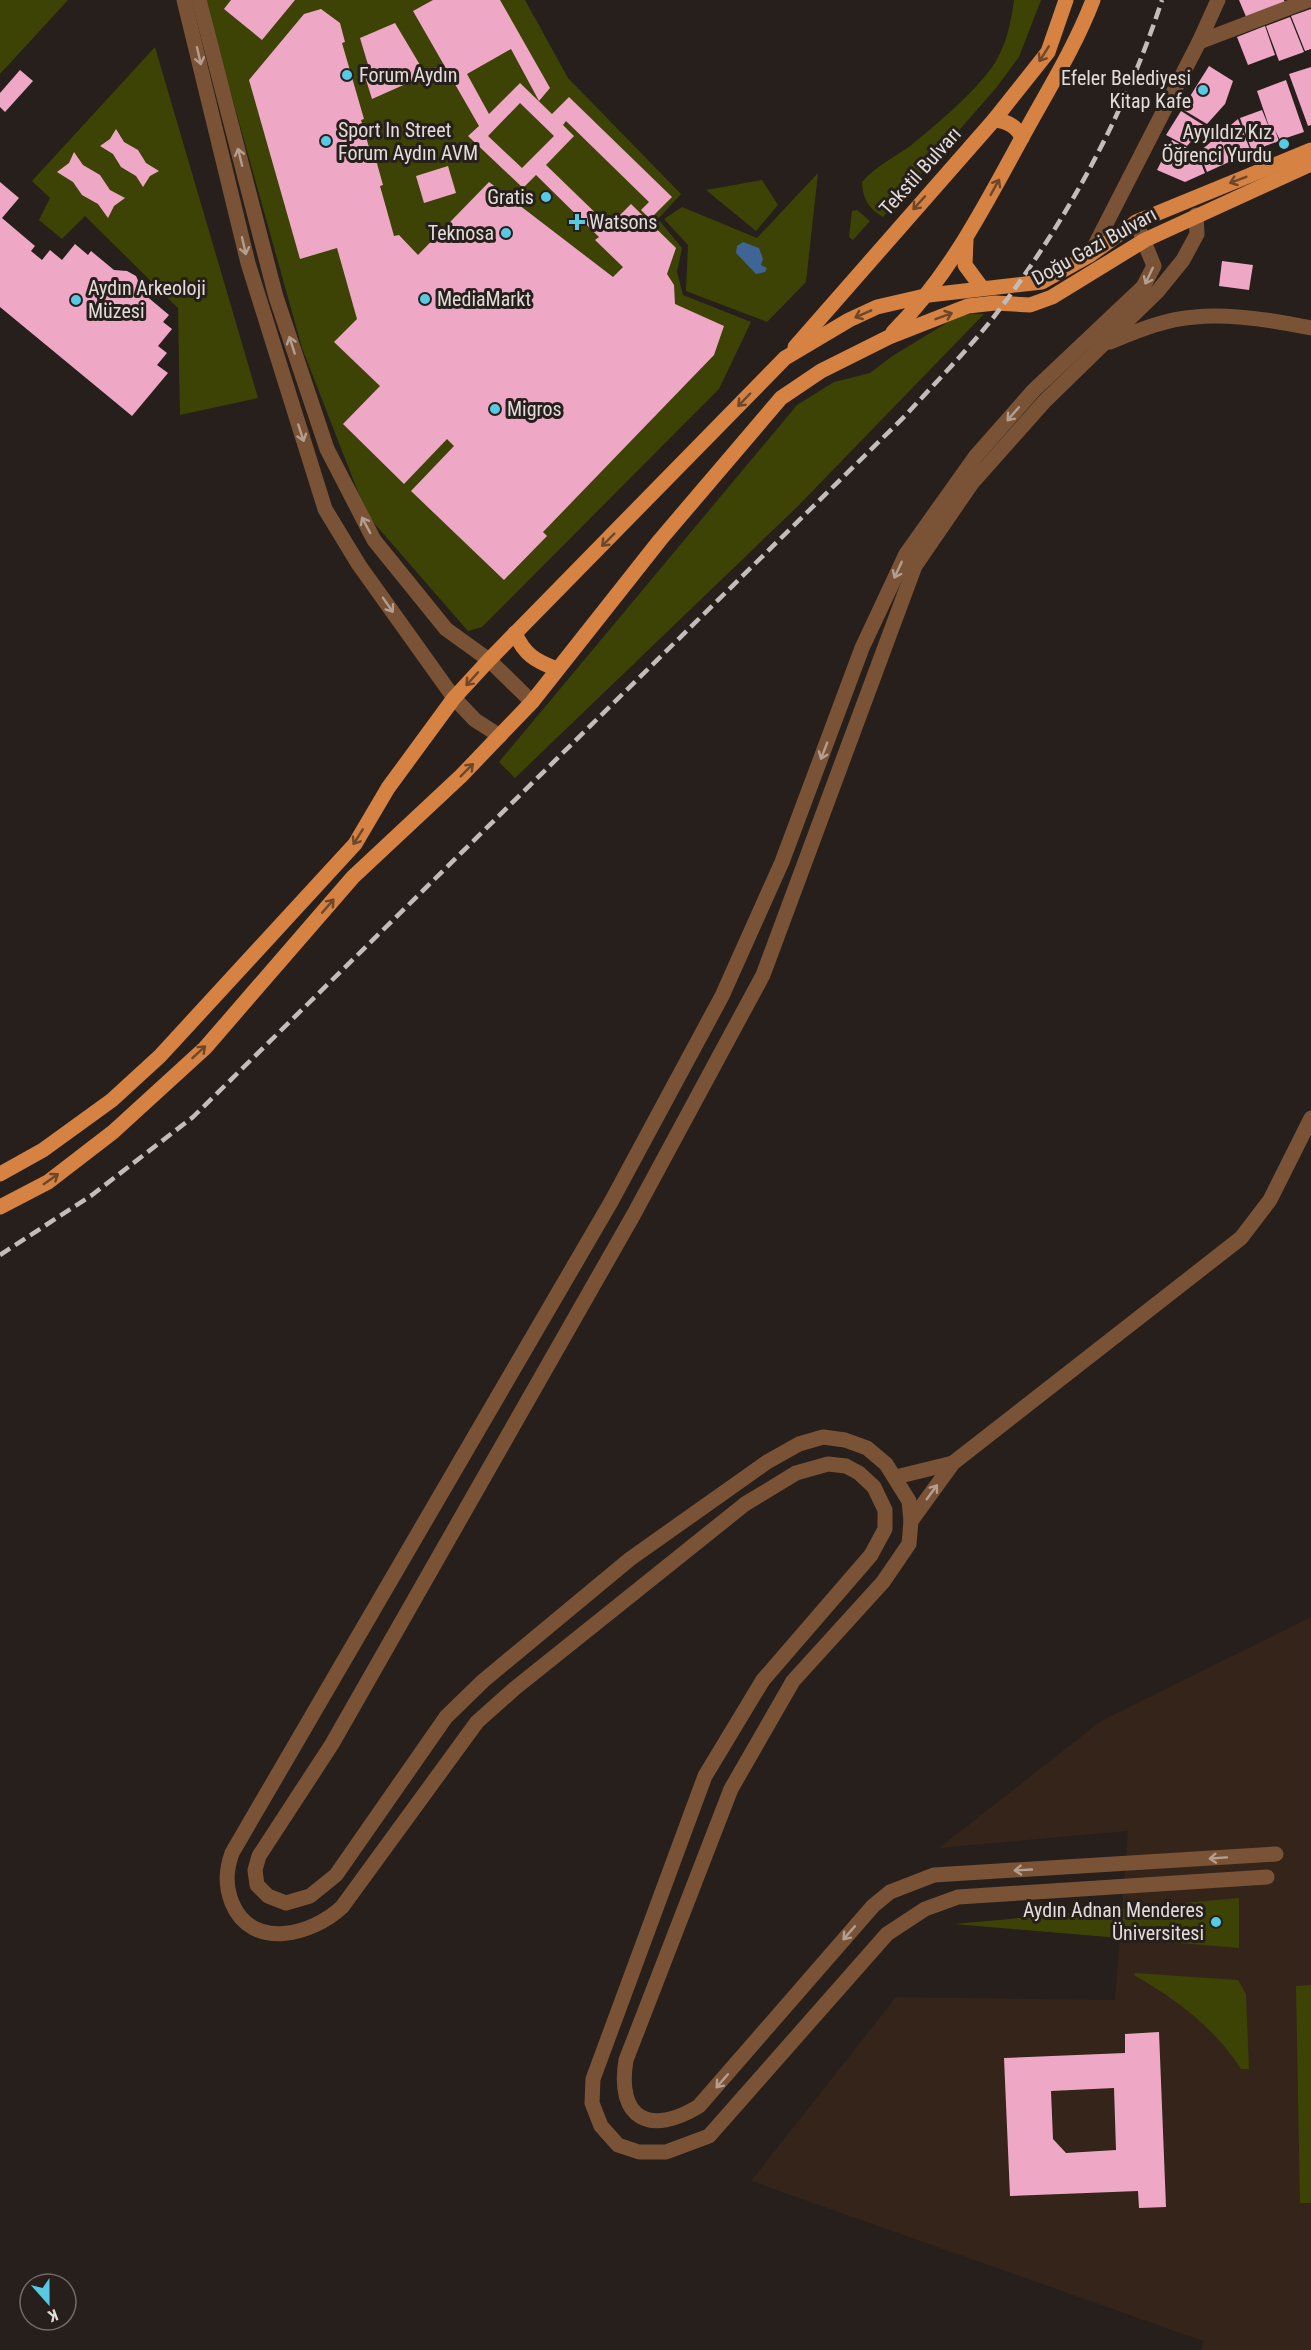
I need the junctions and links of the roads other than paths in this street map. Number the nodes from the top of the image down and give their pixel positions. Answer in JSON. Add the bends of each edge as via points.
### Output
{"nodes":[{"id":1,"x":1066,"y":0,"type":"edge"},
{"id":2,"x":1094,"y":0,"type":"edge"},
{"id":3,"x":1218,"y":0,"type":"edge"},
{"id":4,"x":1309,"y":0,"type":"edge"},
{"id":5,"x":193,"y":6,"type":"edge"},
{"id":6,"x":1199,"y":42,"type":"junction"},
{"id":7,"x":994,"y":120,"type":"junction"},
{"id":8,"x":1022,"y":138,"type":"junction"},
{"id":9,"x":1311,"y":150,"type":"edge"},
{"id":10,"x":1311,"y":164,"type":"edge"},
{"id":11,"x":1196,"y":215,"type":"junction"},
{"id":12,"x":1136,"y":222,"type":"junction"},
{"id":13,"x":966,"y":238,"type":"junction"},
{"id":14,"x":1145,"y":240,"type":"junction"},
{"id":15,"x":1090,"y":255,"type":"junction"},
{"id":16,"x":982,"y":288,"type":"junction"},
{"id":17,"x":929,"y":295,"type":"junction"},
{"id":18,"x":1311,"y":328,"type":"edge"},
{"id":19,"x":889,"y":337,"type":"junction"},
{"id":20,"x":1101,"y":345,"type":"junction"},
{"id":21,"x":785,"y":358,"type":"junction"},
{"id":22,"x":515,"y":633,"type":"junction"},
{"id":23,"x":489,"y":660,"type":"junction"},
{"id":24,"x":557,"y":669,"type":"junction"},
{"id":25,"x":454,"y":699,"type":"junction"},
{"id":26,"x":532,"y":702,"type":"junction"},
{"id":27,"x":500,"y":736,"type":"junction"},
{"id":28,"x":1311,"y":1118,"type":"edge"},
{"id":29,"x":0,"y":1174,"type":"edge"},
{"id":30,"x":0,"y":1207,"type":"edge"},
{"id":31,"x":953,"y":1463,"type":"junction"},
{"id":32,"x":896,"y":1477,"type":"junction"},
{"id":33,"x":911,"y":1521,"type":"junction"},
{"id":34,"x":1276,"y":1854,"type":"dead end"},
{"id":35,"x":1267,"y":1877,"type":"dead end"}],
"edges":[{"from":1,"to":7,"type":"main road","name":"Tekstil Bulvarı","one_way":true,"via":[[1048,52]]},
{"from":2,"to":8,"type":"main road"},
{"from":3,"to":6,"type":"street"},
{"from":4,"to":6,"type":"street"},
{"from":23,"to":5,"type":"street","one_way":true,"via":[[446,629],[374,540],[327,449],[276,297]]},
{"from":5,"to":25,"type":"street","one_way":true,"via":[[248,263],[326,509],[359,565]]},
{"from":6,"to":15,"type":"street"},
{"from":7,"to":8,"type":"main road","via":[[1012,126]]},
{"from":7,"to":21,"type":"main road","name":"Tekstil Bulvarı","one_way":true},
{"from":13,"to":8,"type":"main road","one_way":true},
{"from":9,"to":12,"type":"main road","one_way":true},
{"from":10,"to":11,"type":"main road","name":"Doğu Gazi Bulvarı"},
{"from":11,"to":14,"type":"main road","name":"Doğu Gazi Bulvarı"},
{"from":11,"to":20,"type":"street","via":[[1197,234],[1183,260],[1157,292]]},
{"from":12,"to":14,"type":"street"},
{"from":12,"to":15,"type":"main road"},
{"from":13,"to":16,"type":"main road","via":[[965,266]]},
{"from":13,"to":17,"type":"main road"},
{"from":19,"to":14,"type":"main road","name":"Doğu Gazi Bulvarı","one_way":true,"via":[[968,306],[1030,305],[1052,297]]},
{"from":14,"to":35,"type":"street","one_way":true,"via":[[1154,266],[1143,287],[1033,391],[975,457],[906,554],[862,648],[782,862],[722,996],[611,1202],[232,1853],[227,1883],[236,1912],[244,1923],[259,1930],[287,1933],[329,1920],[477,1722],[745,1504],[796,1473],[828,1464],[846,1466],[874,1487],[885,1510],[885,1529],[871,1555],[764,1680],[705,1776],[593,2079],[592,2103],[601,2126],[618,2145],[639,2152],[666,2152],[709,2136],[887,1935],[925,1909],[958,1897]]},
{"from":15,"to":16,"type":"main road","via":[[1042,282]]},
{"from":16,"to":17,"type":"main road"},
{"from":17,"to":19,"type":"main road"},
{"from":17,"to":21,"type":"main road","one_way":true,"via":[[877,307]]},
{"from":18,"to":20,"type":"street","via":[[1276,321],[1196,316],[1150,325]]},
{"from":19,"to":24,"type":"main road","via":[[821,371],[781,399],[660,540]]},
{"from":20,"to":32,"type":"street","via":[[972,483],[915,566],[763,975],[634,1214],[338,1734],[259,1856],[255,1870],[257,1885],[268,1896],[286,1903],[310,1896],[336,1875],[446,1717],[483,1681],[630,1559],[767,1462],[799,1444],[823,1437],[867,1448]]},
{"from":21,"to":22,"type":"main road","one_way":true},
{"from":22,"to":23,"type":"main road"},
{"from":22,"to":24,"type":"main road","via":[[522,649],[537,662]]},
{"from":23,"to":25,"type":"main road","one_way":true},
{"from":23,"to":26,"type":"street"},
{"from":24,"to":26,"type":"main road"},
{"from":25,"to":27,"type":"street","via":[[475,720]]},
{"from":25,"to":29,"type":"main road","one_way":true,"via":[[388,788],[355,844],[160,1056],[112,1100],[43,1150]]},
{"from":26,"to":27,"type":"main road"},
{"from":30,"to":27,"type":"main road","one_way":true,"via":[[48,1182],[76,1161],[205,1048],[354,877]]},
{"from":28,"to":31,"type":"street","via":[[1270,1200],[1241,1238]]},
{"from":31,"to":32,"type":"street"},
{"from":33,"to":31,"type":"street","one_way":true},
{"from":32,"to":33,"type":"street","via":[[909,1501]]},
{"from":34,"to":33,"type":"street","one_way":true,"via":[[934,1875],[890,1892],[873,1906],[699,2106],[664,2121],[645,2120],[634,2113],[623,2082],[626,2060],[731,1789],[793,1681],[883,1582],[909,1544]]}]}
